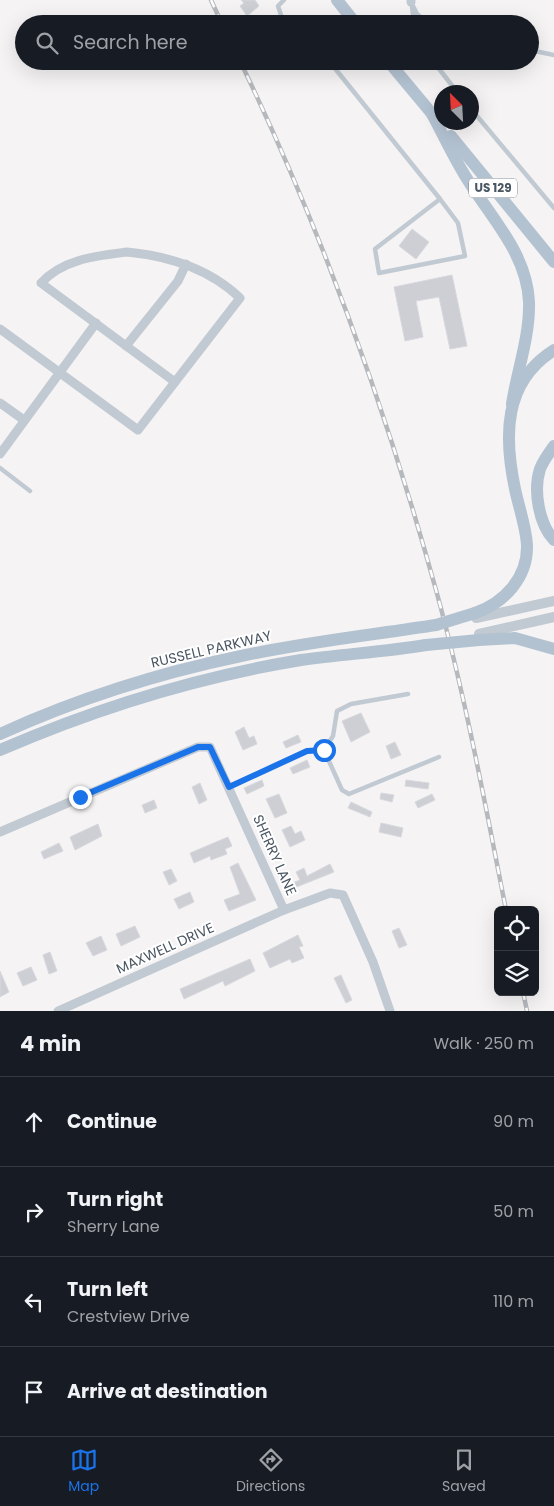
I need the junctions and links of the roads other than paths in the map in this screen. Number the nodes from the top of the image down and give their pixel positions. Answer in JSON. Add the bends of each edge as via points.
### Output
{"nodes":[{"id":1,"x":284,"y":0,"type":"edge"},
{"id":2,"x":337,"y":0,"type":"edge"},
{"id":3,"x":411,"y":1,"type":"edge"},
{"id":4,"x":281,"y":15,"type":"edge"},
{"id":5,"x":349,"y":15,"type":"edge"},
{"id":6,"x":413,"y":15,"type":"edge"},
{"id":7,"x":419,"y":15,"type":"edge"},
{"id":8,"x":539,"y":52,"type":"edge"},
{"id":9,"x":554,"y":55,"type":"edge"},
{"id":10,"x":336,"y":70,"type":"edge"},
{"id":11,"x":395,"y":70,"type":"edge"},
{"id":12,"x":439,"y":70,"type":"edge"},
{"id":13,"x":451,"y":85,"type":"edge"},
{"id":14,"x":432,"y":114,"type":"junction"},
{"id":15,"x":479,"y":118,"type":"edge"},
{"id":16,"x":440,"y":199,"type":"junction"},
{"id":17,"x":554,"y":208,"type":"edge"},
{"id":18,"x":554,"y":262,"type":"edge"},
{"id":19,"x":186,"y":264,"type":"junction"},
{"id":20,"x":96,"y":323,"type":"junction"},
{"id":21,"x":0,"y":329,"type":"edge"},
{"id":22,"x":126,"y":346,"type":"junction"},
{"id":23,"x":554,"y":350,"type":"edge"},
{"id":24,"x":59,"y":373,"type":"junction"},
{"id":25,"x":175,"y":382,"type":"junction"},
{"id":26,"x":0,"y":403,"type":"edge"},
{"id":27,"x":512,"y":404,"type":"junction"},
{"id":28,"x":24,"y":420,"type":"junction"},
{"id":29,"x":554,"y":446,"type":"edge"},
{"id":30,"x":0,"y":454,"type":"edge"},
{"id":31,"x":0,"y":468,"type":"edge"},
{"id":32,"x":30,"y":491,"type":"dead end"},
{"id":33,"x":554,"y":540,"type":"edge"},
{"id":34,"x":554,"y":601,"type":"edge"},
{"id":35,"x":475,"y":615,"type":"junction"},
{"id":36,"x":554,"y":617,"type":"edge"},
{"id":37,"x":479,"y":637,"type":"junction"},
{"id":38,"x":554,"y":649,"type":"edge"},
{"id":39,"x":408,"y":694,"type":"dead end"},
{"id":40,"x":0,"y":734,"type":"edge"},
{"id":41,"x":0,"y":750,"type":"edge"},
{"id":42,"x":324,"y":750,"type":"junction"},
{"id":43,"x":439,"y":757,"type":"dead end"},
{"id":44,"x":229,"y":787,"type":"junction"},
{"id":45,"x":0,"y":832,"type":"edge"},
{"id":46,"x":284,"y":910,"type":"junction"},
{"id":47,"x":80,"y":1007,"type":"edge"},
{"id":48,"x":58,"y":1011,"type":"edge"},
{"id":49,"x":390,"y":1011,"type":"edge"}],
"edges":[{"from":1,"to":4,"type":"lane","via":[[278,6]]},
{"from":2,"to":5,"type":"main road"},
{"from":3,"to":6,"type":"lane"},
{"from":3,"to":7,"type":"lane"},
{"from":8,"to":9,"type":"lane"},
{"from":10,"to":16,"type":"lane"},
{"from":11,"to":14,"type":"main road","number":"US 129"},
{"from":12,"to":13,"type":"lane"},
{"from":14,"to":18,"type":"main road","number":"US 129"},
{"from":14,"to":27,"type":"main road","name":"RUSSELL PARKWAY","via":[[523,269],[529,301],[528,319]]},
{"from":15,"to":17,"type":"lane"},
{"from":16,"to":16,"type":"lane","via":[[375,249],[379,273],[465,256],[458,222]]},
{"from":19,"to":20,"type":"street","via":[[156,255],[127,252],[89,257],[52,270],[41,283]]},
{"from":19,"to":22,"type":"street","via":[[178,281]]},
{"from":19,"to":25,"type":"street","via":[[230,288],[240,298]]},
{"from":20,"to":22,"type":"street"},
{"from":20,"to":24,"type":"street"},
{"from":21,"to":24,"type":"street"},
{"from":22,"to":25,"type":"street"},
{"from":23,"to":27,"type":"main road","via":[[532,368]]},
{"from":24,"to":25,"type":"street","via":[[138,430]]},
{"from":24,"to":28,"type":"street"},
{"from":26,"to":28,"type":"street"},
{"from":27,"to":35,"type":"main road","name":"RUSSELL PARKWAY","via":[[509,452],[526,536],[525,560],[512,589]]},
{"from":28,"to":30,"type":"street"},
{"from":29,"to":33,"type":"main road","via":[[540,467],[537,493],[541,515]]},
{"from":31,"to":32,"type":"lane"},
{"from":34,"to":35,"type":"street"},
{"from":35,"to":40,"type":"main road","name":"RUSSELL PARKWAY","bridge":true,"via":[[436,625],[281,648],[169,673],[69,705]]},
{"from":36,"to":37,"type":"street"},
{"from":37,"to":38,"type":"main road","name":"RUSSELL PARKWAY","via":[[515,638]]},
{"from":37,"to":41,"type":"main road","name":"RUSSELL PARKWAY","bridge":true,"via":[[302,660],[190,683],[95,713]]},
{"from":39,"to":42,"type":"lane","via":[[351,704],[337,711],[333,736]]},
{"from":42,"to":43,"type":"lane","via":[[342,790],[349,794]]},
{"from":42,"to":44,"type":"lane","via":[[307,751]]},
{"from":44,"to":45,"type":"street","name":"SHERRY LANE","via":[[212,749],[198,747]]},
{"from":44,"to":46,"type":"street","name":"SHERRY LANE"},
{"from":46,"to":47,"type":"street","name":"MAXWELL DRIVE"},
{"from":46,"to":49,"type":"street","name":"SHERRY LANE","via":[[330,893],[343,895],[373,962]]},
{"from":47,"to":48,"type":"street","name":"MAXWELL DRIVE"}]}
